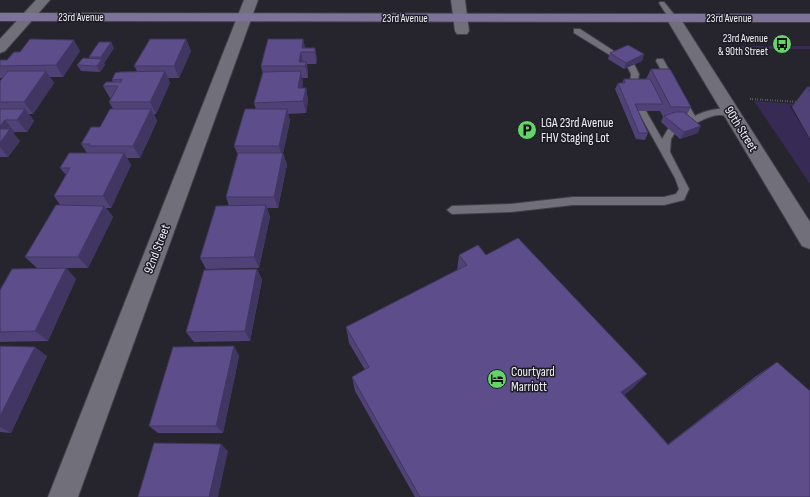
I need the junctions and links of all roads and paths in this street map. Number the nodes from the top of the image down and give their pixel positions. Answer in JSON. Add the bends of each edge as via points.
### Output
{"nodes":[{"id":1,"x":43,"y":0,"type":"edge"},
{"id":2,"x":251,"y":0,"type":"edge"},
{"id":3,"x":458,"y":0,"type":"edge"},
{"id":4,"x":662,"y":3,"type":"dead end"},
{"id":5,"x":0,"y":17,"type":"edge"},
{"id":6,"x":28,"y":17,"type":"junction"},
{"id":7,"x":810,"y":18,"type":"edge"},
{"id":8,"x":242,"y":24,"type":"junction"},
{"id":9,"x":461,"y":25,"type":"junction"},
{"id":10,"x":677,"y":25,"type":"junction"},
{"id":11,"x":0,"y":31,"type":"edge"},
{"id":12,"x":15,"y":31,"type":"junction"},
{"id":13,"x":578,"y":31,"type":"junction"},
{"id":14,"x":810,"y":32,"type":"edge"},
{"id":15,"x":0,"y":48,"type":"edge"},
{"id":16,"x":616,"y":55,"type":"edge"},
{"id":17,"x":660,"y":61,"type":"dead end"},
{"id":18,"x":631,"y":66,"type":"edge"},
{"id":19,"x":634,"y":85,"type":"edge"},
{"id":20,"x":718,"y":91,"type":"junction"},
{"id":21,"x":803,"y":103,"type":"dead end"},
{"id":22,"x":642,"y":111,"type":"edge"},
{"id":23,"x":731,"y":113,"type":"junction"},
{"id":24,"x":671,"y":131,"type":"dead end"},
{"id":25,"x":666,"y":151,"type":"junction"},
{"id":26,"x":452,"y":210,"type":"dead end"},
{"id":27,"x":810,"y":240,"type":"edge"},
{"id":28,"x":63,"y":497,"type":"edge"}],
"edges":[{"from":1,"to":6,"type":"street"},
{"from":2,"to":8,"type":"street","name":"92nd Street"},
{"from":3,"to":9,"type":"street"},
{"from":4,"to":10,"type":"lane"},
{"from":5,"to":6,"type":"street","name":"23rd Avenue"},
{"from":6,"to":8,"type":"street","name":"23rd Avenue"},
{"from":6,"to":12,"type":"street"},
{"from":7,"to":10,"type":"street","name":"23rd Avenue"},
{"from":8,"to":9,"type":"street","name":"23rd Avenue"},
{"from":8,"to":12,"type":"street","name":"23rd Avenue"},
{"from":8,"to":28,"type":"street","name":"92nd Street"},
{"from":9,"to":10,"type":"street","name":"23rd Avenue"},
{"from":9,"to":13,"type":"street","name":"23rd Avenue"},
{"from":10,"to":13,"type":"street","name":"23rd Avenue"},
{"from":10,"to":14,"type":"street","name":"23rd Avenue"},
{"from":10,"to":20,"type":"street","name":"90th Street"},
{"from":11,"to":12,"type":"street","name":"23rd Avenue"},
{"from":12,"to":15,"type":"street"},
{"from":13,"to":16,"type":"lane"},
{"from":17,"to":23,"type":"lane","via":[[677,91],[690,122],[710,112]]},
{"from":18,"to":19,"type":"lane","via":[[635,74]]},
{"from":20,"to":21,"type":"path","via":[[758,100]]},
{"from":20,"to":23,"type":"street","name":"90th Street"},
{"from":22,"to":25,"type":"lane"},
{"from":23,"to":27,"type":"street","name":"90th Street"},
{"from":24,"to":25,"type":"lane","via":[[666,139]]},
{"from":25,"to":26,"type":"lane","via":[[684,189],[680,197],[670,201],[573,201],[511,208]]}]}
